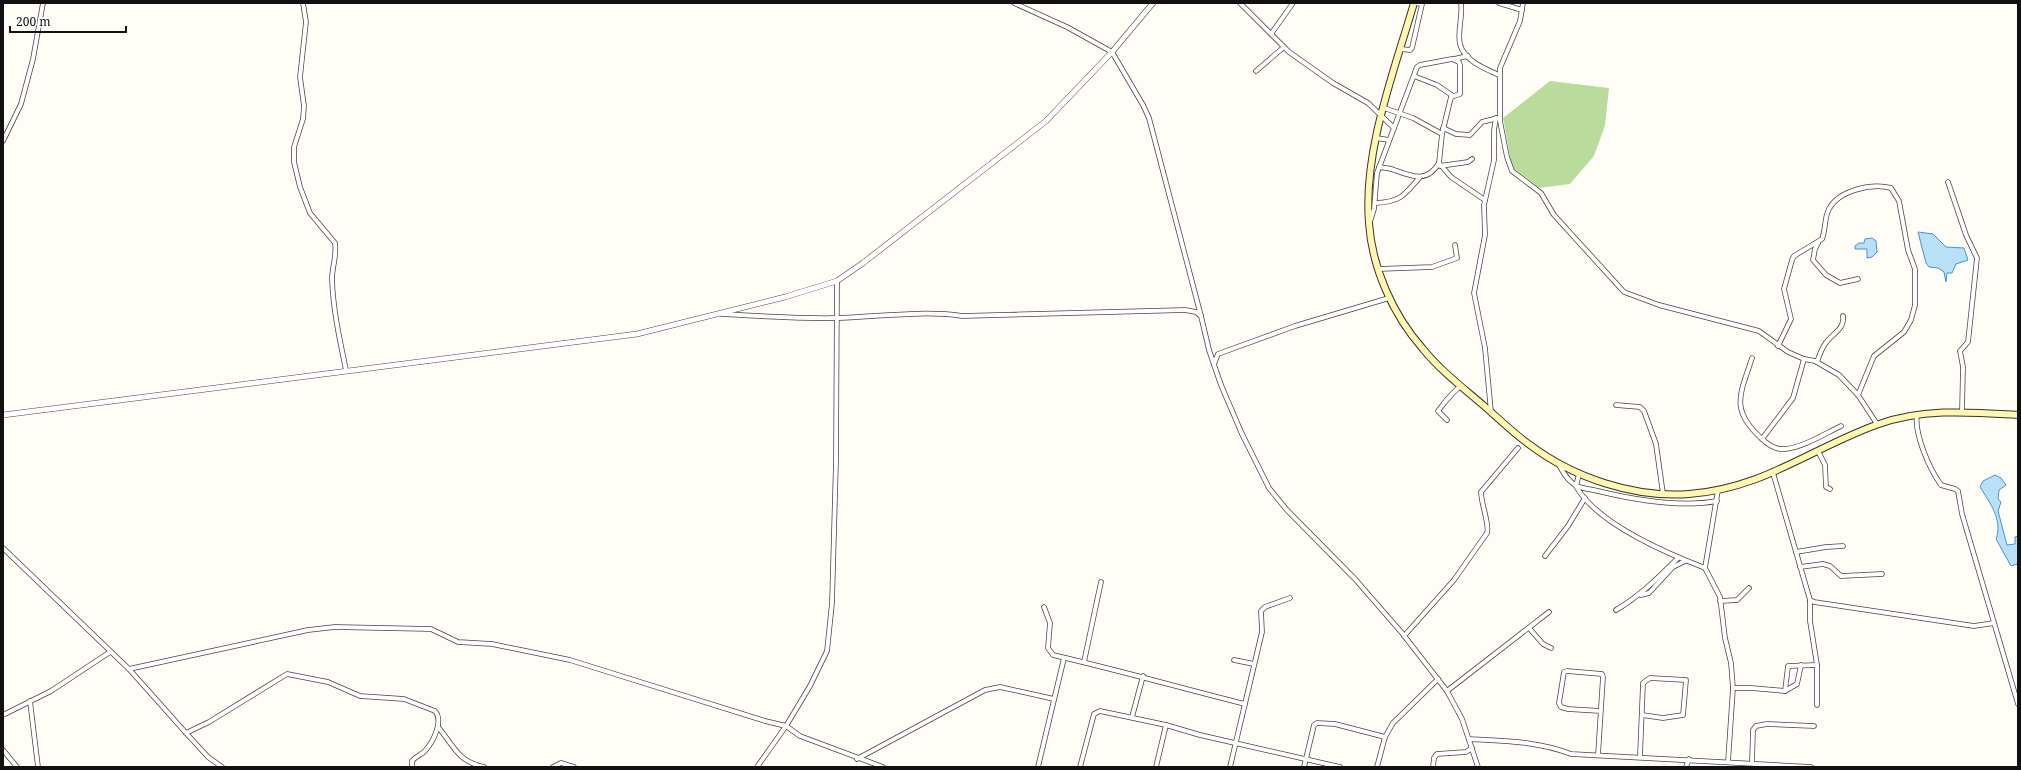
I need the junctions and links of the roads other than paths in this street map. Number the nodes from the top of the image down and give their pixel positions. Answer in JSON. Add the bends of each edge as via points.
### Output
{"nodes":[{"id":1,"x":43,"y":3,"type":"edge"},
{"id":2,"x":304,"y":3,"type":"edge"},
{"id":3,"x":1014,"y":3,"type":"edge"},
{"id":4,"x":1153,"y":3,"type":"edge"},
{"id":5,"x":1240,"y":3,"type":"edge"},
{"id":6,"x":1293,"y":3,"type":"edge"},
{"id":7,"x":1415,"y":3,"type":"edge"},
{"id":8,"x":1461,"y":3,"type":"edge"},
{"id":9,"x":1499,"y":3,"type":"edge"},
{"id":10,"x":1523,"y":3,"type":"edge"},
{"id":11,"x":1422,"y":4,"type":"edge"},
{"id":12,"x":1522,"y":10,"type":"junction"},
{"id":13,"x":1271,"y":34,"type":"junction"},
{"id":14,"x":1284,"y":47,"type":"junction"},
{"id":15,"x":1401,"y":49,"type":"junction"},
{"id":16,"x":1112,"y":52,"type":"junction"},
{"id":17,"x":1468,"y":56,"type":"junction"},
{"id":18,"x":1452,"y":59,"type":"junction"},
{"id":19,"x":1256,"y":71,"type":"dead end"},
{"id":20,"x":1499,"y":75,"type":"junction"},
{"id":21,"x":1414,"y":76,"type":"junction"},
{"id":22,"x":1453,"y":96,"type":"junction"},
{"id":23,"x":1384,"y":108,"type":"junction"},
{"id":24,"x":1400,"y":113,"type":"junction"},
{"id":25,"x":1382,"y":117,"type":"junction"},
{"id":26,"x":1498,"y":118,"type":"junction"},
{"id":27,"x":1394,"y":128,"type":"junction"},
{"id":28,"x":1443,"y":128,"type":"junction"},
{"id":29,"x":1442,"y":134,"type":"junction"},
{"id":30,"x":1376,"y":138,"type":"junction"},
{"id":31,"x":1389,"y":140,"type":"junction"},
{"id":32,"x":3,"y":141,"type":"edge"},
{"id":33,"x":1472,"y":159,"type":"dead end"},
{"id":34,"x":1439,"y":164,"type":"junction"},
{"id":35,"x":1379,"y":167,"type":"junction"},
{"id":36,"x":1420,"y":177,"type":"junction"},
{"id":37,"x":1948,"y":182,"type":"dead end"},
{"id":38,"x":1485,"y":200,"type":"junction"},
{"id":39,"x":1375,"y":203,"type":"junction"},
{"id":40,"x":1369,"y":225,"type":"junction"},
{"id":41,"x":1818,"y":242,"type":"junction"},
{"id":42,"x":1455,"y":245,"type":"dead end"},
{"id":43,"x":1378,"y":269,"type":"junction"},
{"id":44,"x":1858,"y":279,"type":"dead end"},
{"id":45,"x":837,"y":281,"type":"junction"},
{"id":46,"x":1389,"y":298,"type":"junction"},
{"id":47,"x":714,"y":314,"type":"junction"},
{"id":48,"x":1201,"y":316,"type":"junction"},
{"id":49,"x":1843,"y":316,"type":"dead end"},
{"id":50,"x":836,"y":318,"type":"junction"},
{"id":51,"x":1778,"y":346,"type":"junction"},
{"id":52,"x":1209,"y":350,"type":"junction"},
{"id":53,"x":1218,"y":354,"type":"junction"},
{"id":54,"x":1752,"y":358,"type":"dead end"},
{"id":55,"x":1804,"y":359,"type":"junction"},
{"id":56,"x":1817,"y":362,"type":"junction"},
{"id":57,"x":1214,"y":364,"type":"junction"},
{"id":58,"x":346,"y":370,"type":"junction"},
{"id":59,"x":1461,"y":386,"type":"junction"},
{"id":60,"x":1858,"y":395,"type":"junction"},
{"id":61,"x":1616,"y":405,"type":"dead end"},
{"id":62,"x":1491,"y":412,"type":"junction"},
{"id":63,"x":1962,"y":412,"type":"junction"},
{"id":64,"x":1918,"y":414,"type":"junction"},
{"id":65,"x":3,"y":415,"type":"edge"},
{"id":66,"x":2018,"y":415,"type":"edge"},
{"id":67,"x":1447,"y":420,"type":"dead end"},
{"id":68,"x":1877,"y":424,"type":"junction"},
{"id":69,"x":1842,"y":426,"type":"dead end"},
{"id":70,"x":1762,"y":439,"type":"junction"},
{"id":71,"x":1518,"y":448,"type":"dead end"},
{"id":72,"x":1818,"y":451,"type":"junction"},
{"id":73,"x":1559,"y":465,"type":"junction"},
{"id":74,"x":1773,"y":473,"type":"junction"},
{"id":75,"x":1579,"y":474,"type":"junction"},
{"id":76,"x":1576,"y":486,"type":"junction"},
{"id":77,"x":1830,"y":489,"type":"dead end"},
{"id":78,"x":1718,"y":490,"type":"junction"},
{"id":79,"x":1663,"y":494,"type":"junction"},
{"id":80,"x":1584,"y":498,"type":"junction"},
{"id":81,"x":1717,"y":500,"type":"junction"},
{"id":82,"x":1844,"y":546,"type":"dead end"},
{"id":83,"x":3,"y":548,"type":"edge"},
{"id":84,"x":1796,"y":552,"type":"junction"},
{"id":85,"x":1545,"y":556,"type":"dead end"},
{"id":86,"x":1678,"y":558,"type":"junction"},
{"id":87,"x":1685,"y":561,"type":"junction"},
{"id":88,"x":1800,"y":567,"type":"junction"},
{"id":89,"x":1704,"y":568,"type":"junction"},
{"id":90,"x":1882,"y":574,"type":"dead end"},
{"id":91,"x":1101,"y":582,"type":"dead end"},
{"id":92,"x":1749,"y":588,"type":"dead end"},
{"id":93,"x":1639,"y":595,"type":"junction"},
{"id":94,"x":1290,"y":598,"type":"dead end"},
{"id":95,"x":1810,"y":600,"type":"junction"},
{"id":96,"x":1720,"y":601,"type":"junction"},
{"id":97,"x":1044,"y":607,"type":"dead end"},
{"id":98,"x":1616,"y":610,"type":"dead end"},
{"id":99,"x":1549,"y":612,"type":"dead end"},
{"id":100,"x":1994,"y":623,"type":"junction"},
{"id":101,"x":1529,"y":628,"type":"junction"},
{"id":102,"x":1404,"y":636,"type":"junction"},
{"id":103,"x":1551,"y":648,"type":"dead end"},
{"id":104,"x":110,"y":652,"type":"junction"},
{"id":105,"x":1064,"y":658,"type":"junction"},
{"id":106,"x":1234,"y":660,"type":"dead end"},
{"id":107,"x":1084,"y":662,"type":"junction"},
{"id":108,"x":1254,"y":664,"type":"junction"},
{"id":109,"x":1801,"y":665,"type":"junction"},
{"id":110,"x":1817,"y":665,"type":"junction"},
{"id":111,"x":129,"y":669,"type":"junction"},
{"id":112,"x":1143,"y":676,"type":"junction"},
{"id":113,"x":1438,"y":679,"type":"junction"},
{"id":114,"x":1732,"y":688,"type":"junction"},
{"id":115,"x":1447,"y":691,"type":"junction"},
{"id":116,"x":1785,"y":691,"type":"junction"},
{"id":117,"x":1054,"y":699,"type":"junction"},
{"id":118,"x":30,"y":701,"type":"junction"},
{"id":119,"x":1245,"y":704,"type":"junction"},
{"id":120,"x":2018,"y":704,"type":"edge"},
{"id":121,"x":1817,"y":705,"type":"dead end"},
{"id":122,"x":1601,"y":711,"type":"junction"},
{"id":123,"x":3,"y":714,"type":"edge"},
{"id":124,"x":1642,"y":715,"type":"junction"},
{"id":125,"x":1132,"y":717,"type":"junction"},
{"id":126,"x":1166,"y":724,"type":"junction"},
{"id":127,"x":786,"y":726,"type":"junction"},
{"id":128,"x":1814,"y":726,"type":"dead end"},
{"id":129,"x":438,"y":727,"type":"junction"},
{"id":130,"x":186,"y":733,"type":"junction"},
{"id":131,"x":1384,"y":737,"type":"junction"},
{"id":132,"x":1469,"y":739,"type":"junction"},
{"id":133,"x":1237,"y":743,"type":"junction"},
{"id":134,"x":1472,"y":748,"type":"junction"},
{"id":135,"x":3,"y":750,"type":"edge"},
{"id":136,"x":1598,"y":755,"type":"junction"},
{"id":137,"x":1640,"y":756,"type":"junction"},
{"id":138,"x":857,"y":759,"type":"junction"},
{"id":139,"x":1688,"y":759,"type":"junction"},
{"id":140,"x":1305,"y":760,"type":"junction"},
{"id":141,"x":1728,"y":762,"type":"junction"},
{"id":142,"x":1752,"y":763,"type":"junction"},
{"id":143,"x":16,"y":767,"type":"edge"},
{"id":144,"x":38,"y":767,"type":"edge"},
{"id":145,"x":222,"y":767,"type":"edge"},
{"id":146,"x":412,"y":767,"type":"edge"},
{"id":147,"x":484,"y":767,"type":"edge"},
{"id":148,"x":553,"y":767,"type":"edge"},
{"id":149,"x":574,"y":767,"type":"edge"},
{"id":150,"x":757,"y":767,"type":"edge"},
{"id":151,"x":883,"y":767,"type":"edge"},
{"id":152,"x":1038,"y":767,"type":"edge"},
{"id":153,"x":1080,"y":767,"type":"edge"},
{"id":154,"x":1156,"y":767,"type":"edge"},
{"id":155,"x":1230,"y":767,"type":"edge"},
{"id":156,"x":1304,"y":767,"type":"edge"},
{"id":157,"x":1340,"y":767,"type":"edge"},
{"id":158,"x":1377,"y":767,"type":"edge"},
{"id":159,"x":1433,"y":767,"type":"edge"},
{"id":160,"x":1478,"y":767,"type":"edge"},
{"id":161,"x":1686,"y":767,"type":"edge"},
{"id":162,"x":1811,"y":767,"type":"edge"}],
"edges":[{"from":1,"to":32,"type":"street","via":[[22,104]]},
{"from":2,"to":58,"type":"street","via":[[306,22],[300,77],[304,106],[294,147],[294,162],[310,213],[335,243],[333,293]]},
{"from":3,"to":16,"type":"street","via":[[1067,27]]},
{"from":4,"to":16,"type":"street"},
{"from":5,"to":13,"type":"street"},
{"from":6,"to":13,"type":"street"},
{"from":7,"to":11,"type":"street"},
{"from":7,"to":15,"type":"main road"},
{"from":8,"to":17,"type":"street","via":[[1460,44]]},
{"from":9,"to":12,"type":"street"},
{"from":10,"to":12,"type":"street"},
{"from":11,"to":15,"type":"street","via":[[1412,48]]},
{"from":12,"to":20,"type":"street","via":[[1520,22]]},
{"from":13,"to":14,"type":"street"},
{"from":14,"to":19,"type":"street"},
{"from":14,"to":25,"type":"street","via":[[1322,76],[1368,103]]},
{"from":15,"to":23,"type":"main road"},
{"from":16,"to":45,"type":"street","via":[[1034,132]]},
{"from":16,"to":48,"type":"street","via":[[1149,118]]},
{"from":17,"to":18,"type":"street"},
{"from":17,"to":20,"type":"street","via":[[1481,67]]},
{"from":18,"to":21,"type":"street","via":[[1418,65]]},
{"from":18,"to":22,"type":"street","via":[[1460,65],[1461,90],[1460,94]]},
{"from":20,"to":26,"type":"street"},
{"from":21,"to":22,"type":"street","via":[[1437,85]]},
{"from":21,"to":24,"type":"street"},
{"from":22,"to":28,"type":"street"},
{"from":23,"to":24,"type":"street"},
{"from":23,"to":25,"type":"main road"},
{"from":24,"to":27,"type":"street"},
{"from":24,"to":29,"type":"street"},
{"from":25,"to":27,"type":"street"},
{"from":25,"to":30,"type":"main road"},
{"from":26,"to":28,"type":"street","via":[[1482,122],[1470,135],[1456,134]]},
{"from":26,"to":38,"type":"street","via":[[1494,130],[1494,160]]},
{"from":26,"to":51,"type":"street","via":[[1512,171],[1541,193],[1554,214],[1624,292],[1659,305],[1759,331]]},
{"from":27,"to":31,"type":"street"},
{"from":28,"to":29,"type":"street"},
{"from":29,"to":34,"type":"street"},
{"from":30,"to":31,"type":"street"},
{"from":30,"to":40,"type":"main road","via":[[1369,178]]},
{"from":31,"to":35,"type":"street"},
{"from":33,"to":34,"type":"street","via":[[1468,162]]},
{"from":34,"to":36,"type":"street","via":[[1428,176]]},
{"from":34,"to":38,"type":"street","via":[[1451,177]]},
{"from":35,"to":36,"type":"street"},
{"from":35,"to":39,"type":"street"},
{"from":36,"to":39,"type":"street","via":[[1397,200]]},
{"from":37,"to":63,"type":"street","via":[[1966,235],[1977,258],[1968,342],[1960,351],[1963,372]]},
{"from":38,"to":62,"type":"street","via":[[1485,235],[1474,293],[1486,354]]},
{"from":39,"to":40,"type":"street"},
{"from":40,"to":43,"type":"main road"},
{"from":41,"to":44,"type":"street","via":[[1813,260],[1826,275],[1840,283]]},
{"from":41,"to":51,"type":"street","via":[[1794,256],[1792,260],[1784,289],[1791,319]]},
{"from":41,"to":60,"type":"street","via":[[1824,234],[1828,210],[1836,201],[1858,189],[1880,186],[1893,190],[1901,205],[1907,242],[1916,272],[1915,305],[1904,332],[1874,356]]},
{"from":42,"to":43,"type":"street","via":[[1458,258],[1432,267]]},
{"from":43,"to":46,"type":"main road"},
{"from":45,"to":47,"type":"street"},
{"from":45,"to":50,"type":"street"},
{"from":46,"to":53,"type":"street","via":[[1295,326]]},
{"from":46,"to":59,"type":"main road","via":[[1414,339]]},
{"from":47,"to":50,"type":"street"},
{"from":47,"to":58,"type":"street","via":[[636,334]]},
{"from":48,"to":50,"type":"street","via":[[1185,310],[986,316],[930,312],[916,315]]},
{"from":48,"to":52,"type":"street"},
{"from":49,"to":56,"type":"street","via":[[1844,320],[1839,330],[1830,336]]},
{"from":50,"to":127,"type":"street","via":[[836,461],[829,639],[827,651],[818,670]]},
{"from":51,"to":55,"type":"street"},
{"from":52,"to":53,"type":"street"},
{"from":52,"to":57,"type":"street"},
{"from":53,"to":57,"type":"street"},
{"from":54,"to":70,"type":"street","via":[[1740,395],[1740,409],[1747,424]]},
{"from":55,"to":56,"type":"street"},
{"from":55,"to":70,"type":"street","via":[[1793,398]]},
{"from":56,"to":60,"type":"street","via":[[1839,375]]},
{"from":57,"to":102,"type":"street","via":[[1232,413],[1269,488]]},
{"from":58,"to":65,"type":"street"},
{"from":59,"to":62,"type":"main road"},
{"from":59,"to":67,"type":"street","via":[[1450,395],[1438,411]]},
{"from":60,"to":68,"type":"street"},
{"from":61,"to":79,"type":"street","via":[[1640,407],[1644,411],[1656,444]]},
{"from":62,"to":73,"type":"main road","via":[[1529,445]]},
{"from":63,"to":64,"type":"main road"},
{"from":63,"to":66,"type":"main road"},
{"from":64,"to":68,"type":"main road"},
{"from":64,"to":100,"type":"street","via":[[1919,437],[1934,473],[1941,485],[1958,491],[1962,514]]},
{"from":68,"to":72,"type":"main road"},
{"from":69,"to":70,"type":"street","via":[[1785,449],[1776,448]]},
{"from":71,"to":102,"type":"street","via":[[1481,492],[1488,529],[1486,533],[1454,580]]},
{"from":72,"to":74,"type":"main road"},
{"from":72,"to":77,"type":"street","via":[[1825,466],[1826,487]]},
{"from":73,"to":75,"type":"main road"},
{"from":73,"to":76,"type":"street"},
{"from":74,"to":78,"type":"main road","via":[[1741,485]]},
{"from":74,"to":84,"type":"street"},
{"from":75,"to":76,"type":"street"},
{"from":75,"to":79,"type":"main road","via":[[1630,489]]},
{"from":76,"to":80,"type":"street"},
{"from":76,"to":81,"type":"street","via":[[1649,502],[1706,503]]},
{"from":78,"to":79,"type":"main road"},
{"from":78,"to":81,"type":"street"},
{"from":80,"to":85,"type":"street","via":[[1568,526]]},
{"from":80,"to":86,"type":"street","via":[[1632,536]]},
{"from":81,"to":89,"type":"street"},
{"from":82,"to":84,"type":"street","via":[[1826,546]]},
{"from":83,"to":104,"type":"street"},
{"from":84,"to":88,"type":"street"},
{"from":86,"to":87,"type":"street"},
{"from":86,"to":93,"type":"street"},
{"from":87,"to":89,"type":"street"},
{"from":87,"to":93,"type":"street","via":[[1674,567],[1650,593]]},
{"from":88,"to":90,"type":"street","via":[[1823,564],[1830,566],[1841,576]]},
{"from":88,"to":95,"type":"street"},
{"from":89,"to":96,"type":"street"},
{"from":91,"to":107,"type":"street"},
{"from":92,"to":96,"type":"street","via":[[1737,600]]},
{"from":93,"to":98,"type":"street"},
{"from":94,"to":108,"type":"street","via":[[1265,607],[1261,612],[1262,632]]},
{"from":95,"to":100,"type":"street","via":[[1865,611],[1974,626]]},
{"from":95,"to":110,"type":"street","via":[[1810,621]]},
{"from":96,"to":114,"type":"street","via":[[1725,638],[1732,663]]},
{"from":97,"to":105,"type":"street","via":[[1051,631],[1049,652]]},
{"from":99,"to":101,"type":"street"},
{"from":100,"to":120,"type":"street"},
{"from":101,"to":103,"type":"street","via":[[1543,644]]},
{"from":101,"to":115,"type":"street"},
{"from":102,"to":113,"type":"street"},
{"from":104,"to":111,"type":"street"},
{"from":104,"to":118,"type":"street","via":[[51,691]]},
{"from":105,"to":107,"type":"street"},
{"from":105,"to":117,"type":"street"},
{"from":106,"to":108,"type":"street"},
{"from":107,"to":112,"type":"street"},
{"from":108,"to":119,"type":"street"},
{"from":109,"to":110,"type":"street"},
{"from":109,"to":116,"type":"street","via":[[1797,684]]},
{"from":109,"to":116,"type":"street","via":[[1786,667]]},
{"from":110,"to":121,"type":"street"},
{"from":111,"to":127,"type":"street","via":[[308,630],[335,627],[431,629],[458,642],[492,644],[570,660]]},
{"from":111,"to":130,"type":"street"},
{"from":112,"to":119,"type":"street","via":[[1182,689]]},
{"from":112,"to":125,"type":"street"},
{"from":113,"to":115,"type":"street"},
{"from":113,"to":131,"type":"street","via":[[1392,723]]},
{"from":114,"to":116,"type":"street"},
{"from":114,"to":141,"type":"street"},
{"from":115,"to":132,"type":"street"},
{"from":117,"to":138,"type":"street","via":[[1000,687],[984,690]]},
{"from":117,"to":152,"type":"street"},
{"from":118,"to":123,"type":"street"},
{"from":118,"to":144,"type":"street"},
{"from":119,"to":133,"type":"street"},
{"from":122,"to":122,"type":"street","via":[[1602,674],[1564,672],[1559,703],[1561,707]]},
{"from":122,"to":136,"type":"street"},
{"from":124,"to":124,"type":"street","via":[[1643,683],[1650,678],[1686,680],[1683,716],[1669,718]]},
{"from":124,"to":137,"type":"street"},
{"from":125,"to":126,"type":"street"},
{"from":125,"to":153,"type":"street","via":[[1096,711]]},
{"from":126,"to":133,"type":"street"},
{"from":126,"to":154,"type":"street"},
{"from":127,"to":138,"type":"street","via":[[800,736]]},
{"from":127,"to":150,"type":"street"},
{"from":128,"to":142,"type":"street","via":[[1756,726],[1753,734]]},
{"from":129,"to":130,"type":"street","via":[[435,711],[413,702],[389,697],[360,696],[328,682],[287,674],[209,722]]},
{"from":129,"to":146,"type":"street","via":[[425,750],[412,761]]},
{"from":129,"to":147,"type":"street","via":[[458,755]]},
{"from":130,"to":145,"type":"street","via":[[203,752]]},
{"from":131,"to":140,"type":"street","via":[[1320,722],[1314,725]]},
{"from":131,"to":158,"type":"street"},
{"from":132,"to":134,"type":"street"},
{"from":132,"to":136,"type":"street","via":[[1528,743],[1552,747],[1571,754]]},
{"from":133,"to":140,"type":"street"},
{"from":133,"to":155,"type":"street"},
{"from":134,"to":159,"type":"street","via":[[1466,752],[1437,754]]},
{"from":134,"to":160,"type":"street"},
{"from":135,"to":143,"type":"street"},
{"from":136,"to":137,"type":"street"},
{"from":137,"to":139,"type":"street"},
{"from":138,"to":151,"type":"street"},
{"from":139,"to":141,"type":"street"},
{"from":139,"to":161,"type":"street"},
{"from":140,"to":156,"type":"street"},
{"from":140,"to":157,"type":"street"},
{"from":141,"to":142,"type":"street"},
{"from":142,"to":162,"type":"street"},
{"from":148,"to":149,"type":"street","via":[[561,763]]}]}
